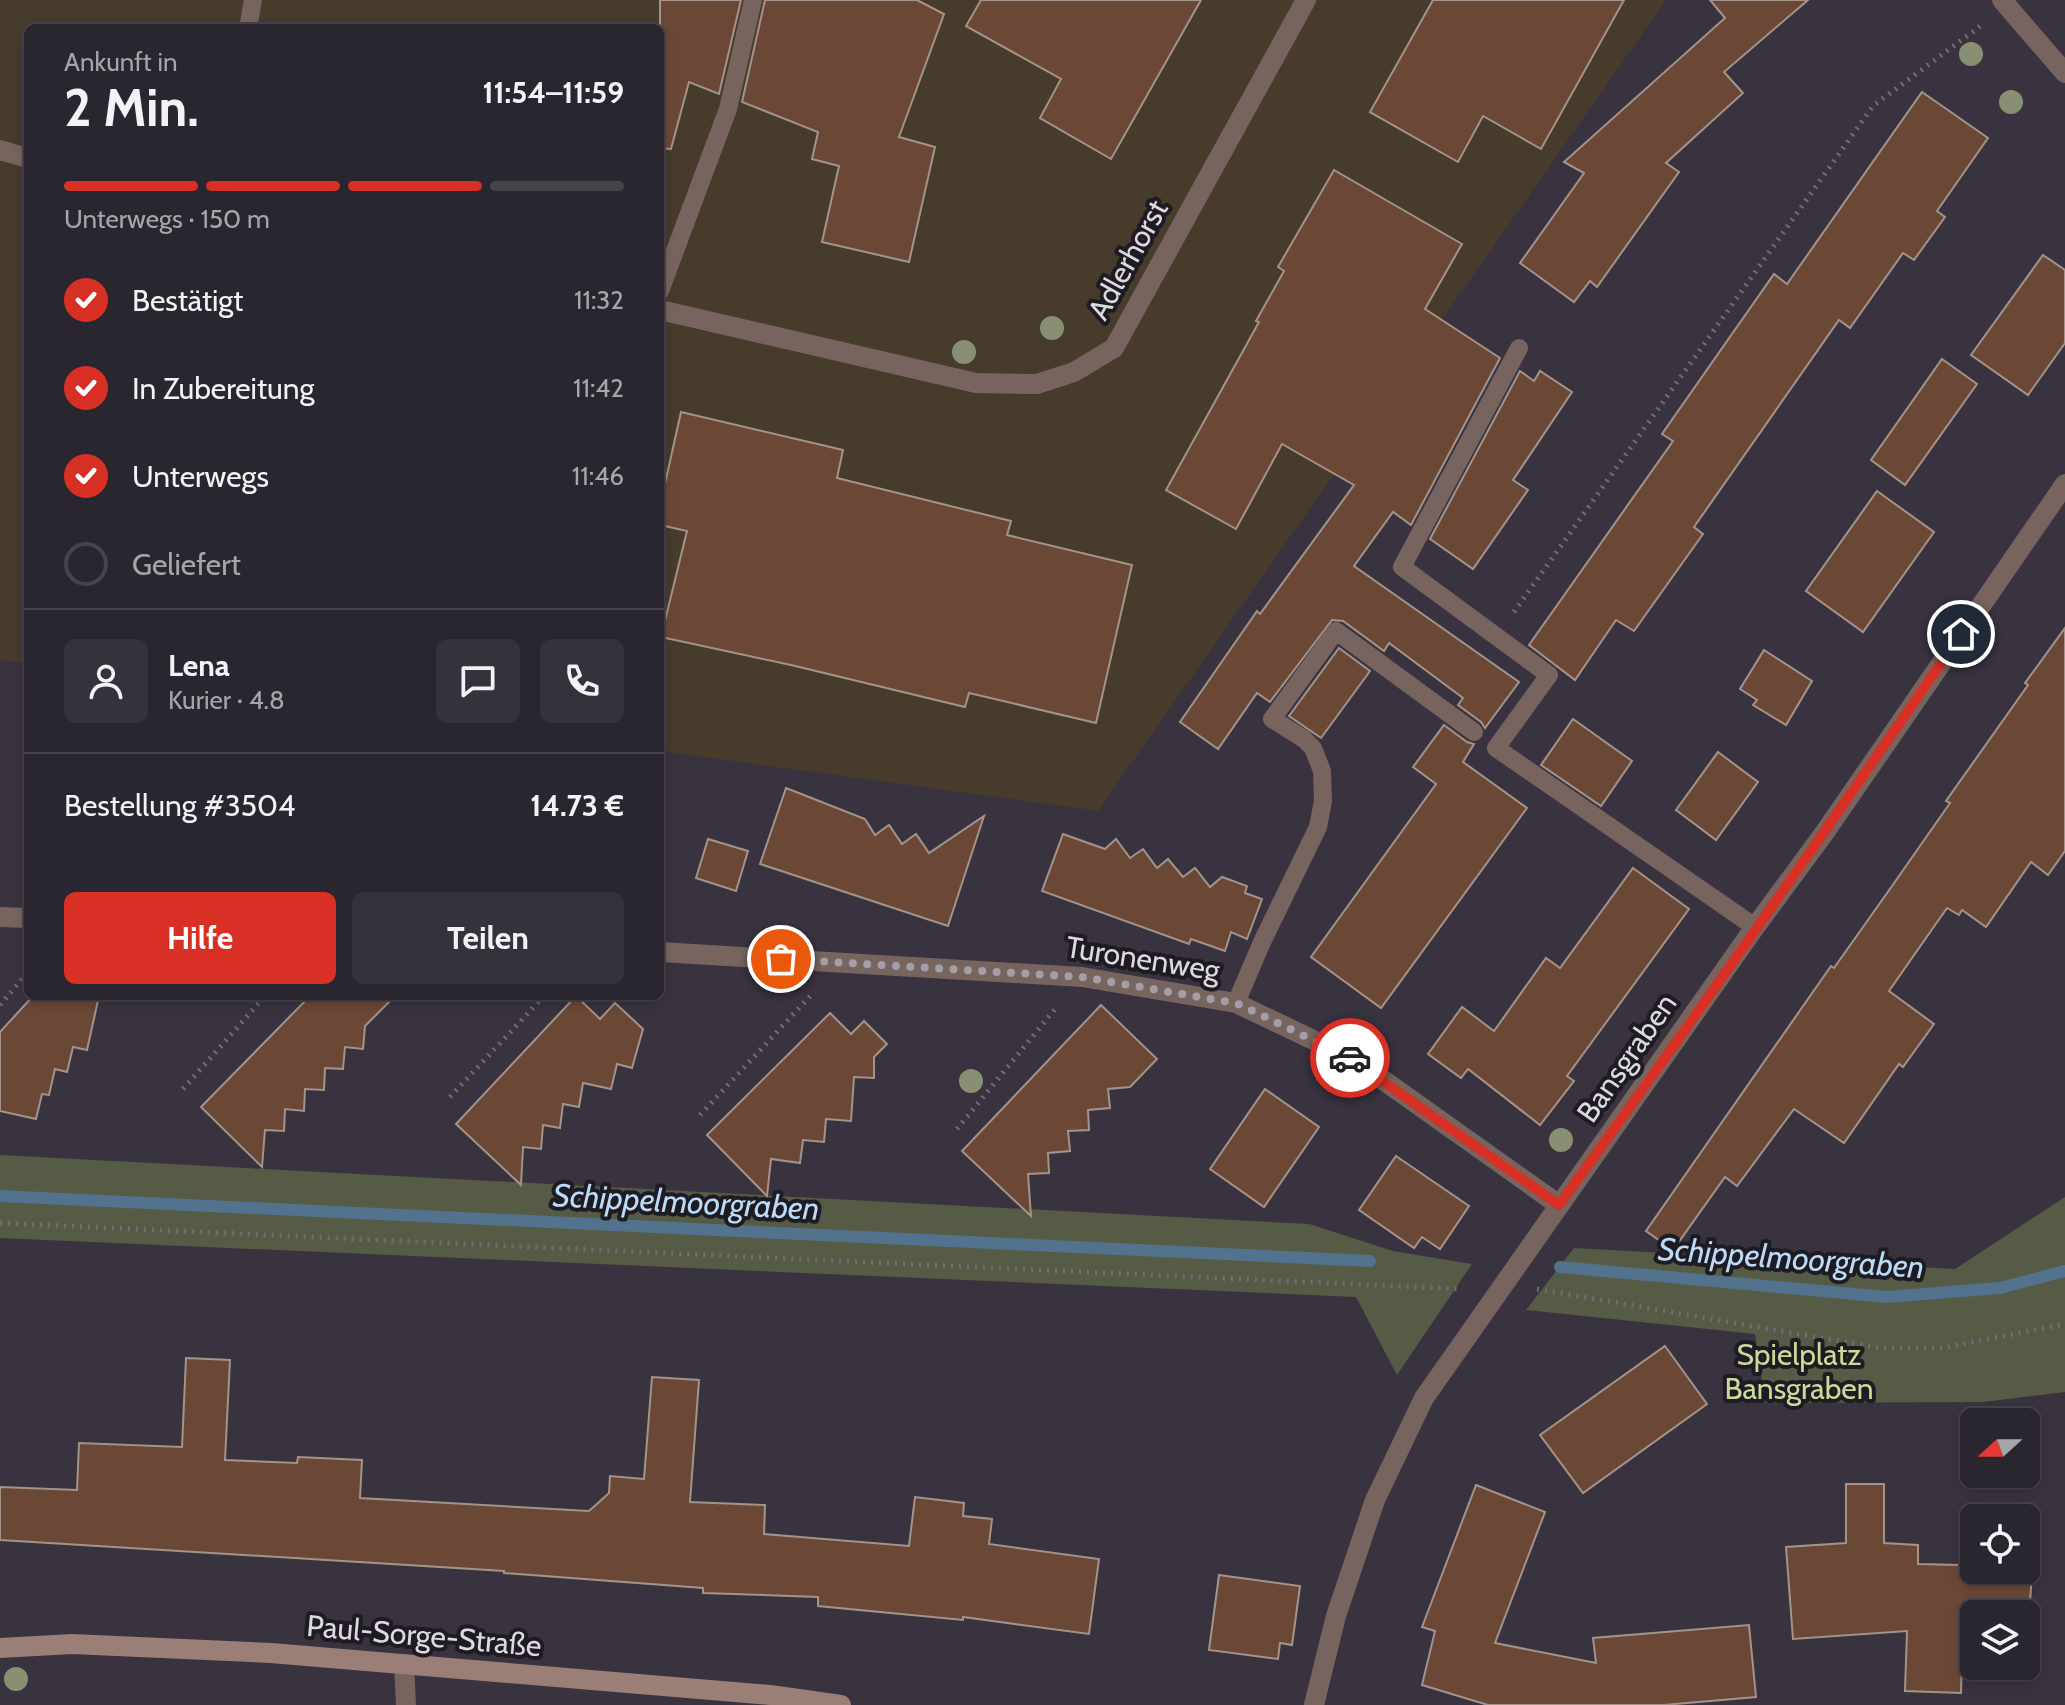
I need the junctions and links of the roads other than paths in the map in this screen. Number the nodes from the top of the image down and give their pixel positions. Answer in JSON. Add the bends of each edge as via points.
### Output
{"nodes":[{"id":1,"x":253,"y":0,"type":"edge"},
{"id":2,"x":753,"y":0,"type":"edge"},
{"id":3,"x":1306,"y":0,"type":"edge"},
{"id":4,"x":2004,"y":3,"type":"edge"},
{"id":5,"x":249,"y":24,"type":"edge"},
{"id":6,"x":2065,"y":73,"type":"edge"},
{"id":7,"x":0,"y":150,"type":"edge"},
{"id":8,"x":24,"y":157,"type":"edge"},
{"id":9,"x":664,"y":280,"type":"edge"},
{"id":10,"x":664,"y":311,"type":"edge"},
{"id":11,"x":1519,"y":348,"type":"dead end"},
{"id":12,"x":2065,"y":484,"type":"edge"},
{"id":13,"x":1474,"y":732,"type":"dead end"},
{"id":14,"x":0,"y":917,"type":"edge"},
{"id":15,"x":24,"y":918,"type":"edge"},
{"id":16,"x":1755,"y":927,"type":"junction"},
{"id":17,"x":664,"y":952,"type":"edge"},
{"id":18,"x":1236,"y":1003,"type":"junction"},
{"id":19,"x":1559,"y":1205,"type":"junction"},
{"id":20,"x":0,"y":1648,"type":"edge"},
{"id":21,"x":404,"y":1664,"type":"junction"},
{"id":22,"x":406,"y":1705,"type":"edge"},
{"id":23,"x":841,"y":1705,"type":"edge"},
{"id":24,"x":1314,"y":1705,"type":"edge"}],
"edges":[{"from":1,"to":5,"type":"lane"},
{"from":2,"to":9,"type":"lane","via":[[728,109]]},
{"from":3,"to":10,"type":"street","name":"Adlerhorst","via":[[1114,348],[1074,372],[1037,384],[976,383]]},
{"from":4,"to":6,"type":"street"},
{"from":7,"to":8,"type":"street"},
{"from":11,"to":16,"type":"lane","via":[[1402,567],[1549,675],[1496,748]]},
{"from":12,"to":16,"type":"street","name":"Bansgraben"},
{"from":13,"to":18,"type":"lane","via":[[1336,631],[1272,719],[1313,748],[1322,771],[1323,801],[1318,827]]},
{"from":14,"to":15,"type":"street"},
{"from":16,"to":19,"type":"street","name":"Bansgraben"},
{"from":17,"to":18,"type":"street","name":"Turonenweg","via":[[1082,977]]},
{"from":18,"to":19,"type":"street","name":"Turonenweg","via":[[1355,1060]]},
{"from":19,"to":24,"type":"street","name":"Bansgraben","via":[[1424,1398],[1375,1500],[1336,1616]]},
{"from":20,"to":21,"type":"street","name":"Paul-Sorge-Straße","via":[[72,1644]]},
{"from":21,"to":22,"type":"street"},
{"from":21,"to":23,"type":"street","name":"Paul-Sorge-Straße"}]}
